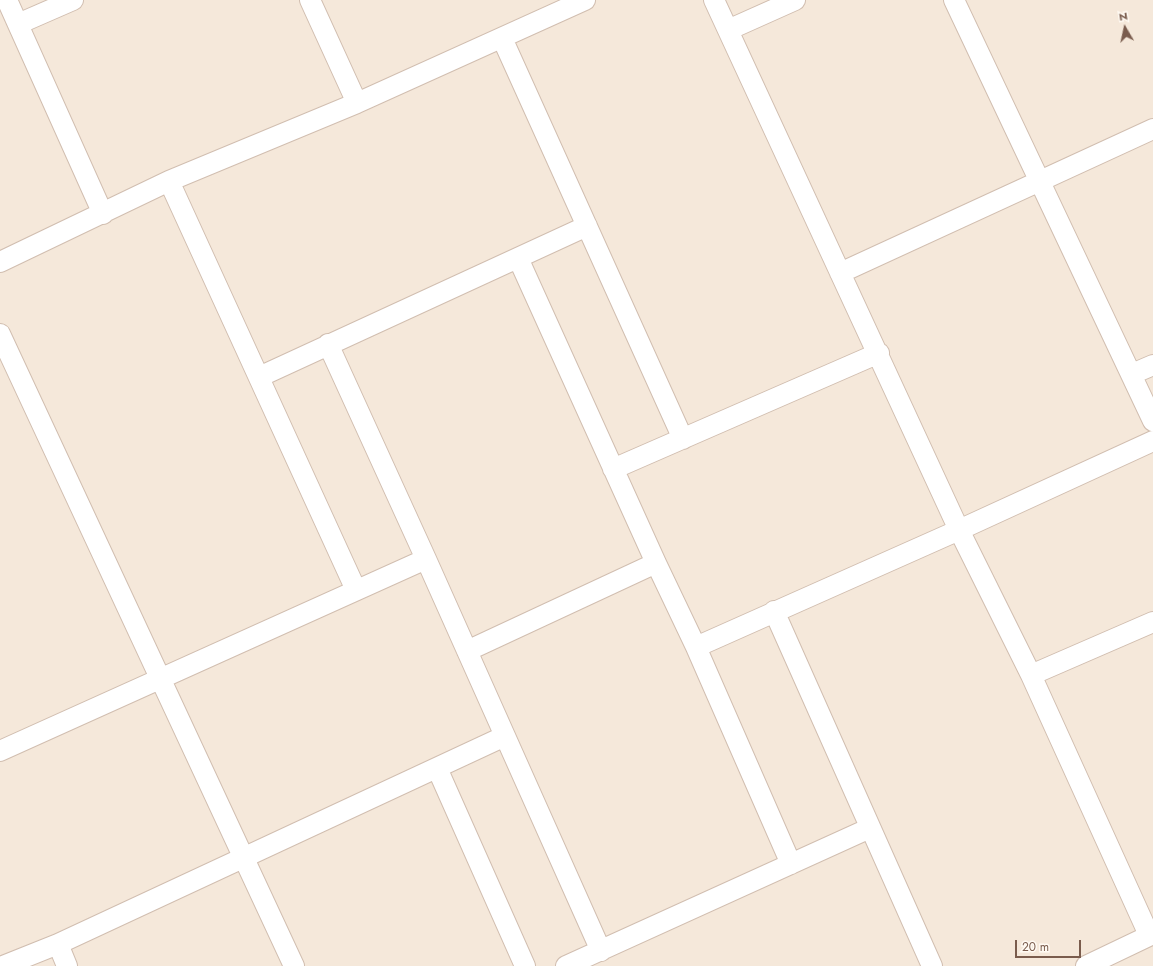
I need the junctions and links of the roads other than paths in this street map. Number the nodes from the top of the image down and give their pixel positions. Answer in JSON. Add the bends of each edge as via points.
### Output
{"nodes":[{"id":1,"x":7,"y":0,"type":"edge"},
{"id":2,"x":73,"y":0,"type":"edge"},
{"id":3,"x":310,"y":0,"type":"edge"},
{"id":4,"x":585,"y":0,"type":"edge"},
{"id":5,"x":714,"y":0,"type":"edge"},
{"id":6,"x":795,"y":0,"type":"edge"},
{"id":7,"x":956,"y":1,"type":"edge"},
{"id":8,"x":18,"y":24,"type":"junction"},
{"id":9,"x":728,"y":30,"type":"junction"},
{"id":10,"x":502,"y":38,"type":"junction"},
{"id":11,"x":357,"y":103,"type":"junction"},
{"id":12,"x":1153,"y":129,"type":"edge"},
{"id":13,"x":169,"y":181,"type":"junction"},
{"id":14,"x":1040,"y":181,"type":"junction"},
{"id":15,"x":103,"y":214,"type":"junction"},
{"id":16,"x":587,"y":226,"type":"junction"},
{"id":17,"x":518,"y":258,"type":"junction"},
{"id":18,"x":0,"y":262,"type":"edge"},
{"id":19,"x":840,"y":273,"type":"junction"},
{"id":20,"x":0,"y":334,"type":"edge"},
{"id":21,"x":328,"y":344,"type":"junction"},
{"id":22,"x":879,"y":353,"type":"junction"},
{"id":23,"x":1153,"y":365,"type":"edge"},
{"id":24,"x":1132,"y":374,"type":"junction"},
{"id":25,"x":259,"y":377,"type":"junction"},
{"id":26,"x":1153,"y":421,"type":"edge"},
{"id":27,"x":683,"y":438,"type":"junction"},
{"id":28,"x":1153,"y":441,"type":"edge"},
{"id":29,"x":613,"y":469,"type":"junction"},
{"id":30,"x":959,"y":530,"type":"junction"},
{"id":31,"x":426,"y":558,"type":"junction"},
{"id":32,"x":656,"y":563,"type":"junction"},
{"id":33,"x":356,"y":590,"type":"junction"},
{"id":34,"x":774,"y":611,"type":"junction"},
{"id":35,"x":1153,"y":622,"type":"edge"},
{"id":36,"x":696,"y":647,"type":"junction"},
{"id":37,"x":466,"y":651,"type":"junction"},
{"id":38,"x":1031,"y":675,"type":"junction"},
{"id":39,"x":161,"y":679,"type":"junction"},
{"id":40,"x":505,"y":736,"type":"junction"},
{"id":41,"x":0,"y":751,"type":"edge"},
{"id":42,"x":437,"y":768,"type":"junction"},
{"id":43,"x":870,"y":828,"type":"junction"},
{"id":44,"x":243,"y":857,"type":"junction"},
{"id":45,"x":791,"y":864,"type":"junction"},
{"id":46,"x":1151,"y":934,"type":"edge"},
{"id":47,"x":58,"y":944,"type":"junction"},
{"id":48,"x":601,"y":951,"type":"junction"},
{"id":49,"x":3,"y":966,"type":"edge"},
{"id":50,"x":67,"y":966,"type":"edge"},
{"id":51,"x":294,"y":966,"type":"edge"},
{"id":52,"x":525,"y":966,"type":"edge"},
{"id":53,"x":566,"y":966,"type":"edge"},
{"id":54,"x":932,"y":966,"type":"edge"},
{"id":55,"x":1086,"y":966,"type":"edge"}],
"edges":[{"from":1,"to":8,"type":"street"},
{"from":2,"to":8,"type":"street"},
{"from":3,"to":11,"type":"street"},
{"from":4,"to":10,"type":"street"},
{"from":5,"to":9,"type":"street"},
{"from":6,"to":9,"type":"street"},
{"from":7,"to":14,"type":"street"},
{"from":8,"to":15,"type":"street"},
{"from":9,"to":19,"type":"street"},
{"from":10,"to":11,"type":"street"},
{"from":10,"to":16,"type":"street"},
{"from":11,"to":13,"type":"street"},
{"from":12,"to":14,"type":"street"},
{"from":13,"to":15,"type":"street"},
{"from":13,"to":25,"type":"street"},
{"from":14,"to":19,"type":"street"},
{"from":14,"to":24,"type":"street"},
{"from":15,"to":18,"type":"street"},
{"from":16,"to":17,"type":"street"},
{"from":16,"to":27,"type":"street"},
{"from":17,"to":21,"type":"street"},
{"from":17,"to":29,"type":"street"},
{"from":19,"to":22,"type":"street"},
{"from":20,"to":39,"type":"street"},
{"from":21,"to":25,"type":"street"},
{"from":21,"to":31,"type":"street"},
{"from":22,"to":27,"type":"street"},
{"from":22,"to":30,"type":"street"},
{"from":23,"to":24,"type":"street"},
{"from":24,"to":26,"type":"street"},
{"from":25,"to":33,"type":"street"},
{"from":27,"to":29,"type":"street"},
{"from":28,"to":30,"type":"street"},
{"from":29,"to":32,"type":"street"},
{"from":30,"to":34,"type":"street"},
{"from":30,"to":38,"type":"street"},
{"from":31,"to":33,"type":"street"},
{"from":31,"to":37,"type":"street"},
{"from":32,"to":36,"type":"street"},
{"from":32,"to":37,"type":"street"},
{"from":33,"to":39,"type":"street"},
{"from":34,"to":36,"type":"street"},
{"from":34,"to":43,"type":"street"},
{"from":35,"to":38,"type":"street"},
{"from":36,"to":45,"type":"street"},
{"from":37,"to":40,"type":"street"},
{"from":38,"to":46,"type":"street"},
{"from":39,"to":41,"type":"street"},
{"from":39,"to":44,"type":"street"},
{"from":40,"to":42,"type":"street"},
{"from":40,"to":48,"type":"street"},
{"from":42,"to":44,"type":"street"},
{"from":42,"to":52,"type":"street"},
{"from":43,"to":45,"type":"street"},
{"from":43,"to":54,"type":"street"},
{"from":44,"to":47,"type":"street"},
{"from":44,"to":51,"type":"street"},
{"from":45,"to":48,"type":"street"},
{"from":46,"to":55,"type":"street"},
{"from":47,"to":49,"type":"street"},
{"from":47,"to":50,"type":"street"},
{"from":48,"to":53,"type":"street"}]}
